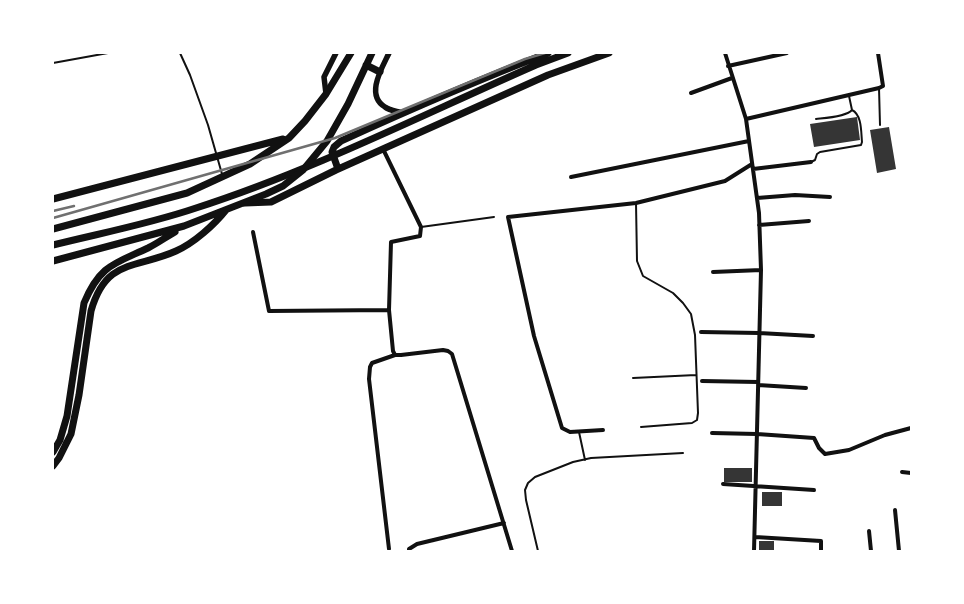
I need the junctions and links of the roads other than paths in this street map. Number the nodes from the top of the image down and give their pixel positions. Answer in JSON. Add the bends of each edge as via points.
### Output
{"nodes":[{"id":1,"x":108,"y":53,"type":"edge"},
{"id":2,"x":180,"y":53,"type":"edge"},
{"id":3,"x":336,"y":53,"type":"edge"},
{"id":4,"x":351,"y":53,"type":"edge"},
{"id":5,"x":372,"y":53,"type":"edge"},
{"id":6,"x":389,"y":53,"type":"edge"},
{"id":7,"x":548,"y":53,"type":"edge"},
{"id":8,"x":568,"y":53,"type":"edge"},
{"id":9,"x":609,"y":53,"type":"edge"},
{"id":10,"x":725,"y":53,"type":"edge"},
{"id":11,"x":787,"y":53,"type":"edge"},
{"id":12,"x":878,"y":53,"type":"edge"},
{"id":13,"x":53,"y":62,"type":"edge"},
{"id":14,"x":366,"y":64,"type":"junction"},
{"id":15,"x":728,"y":66,"type":"junction"},
{"id":16,"x":380,"y":72,"type":"junction"},
{"id":17,"x":732,"y":78,"type":"junction"},
{"id":18,"x":879,"y":88,"type":"junction"},
{"id":19,"x":691,"y":93,"type":"dead end"},
{"id":20,"x":326,"y":94,"type":"junction"},
{"id":21,"x":849,"y":95,"type":"junction"},
{"id":22,"x":852,"y":110,"type":"junction"},
{"id":23,"x":403,"y":113,"type":"junction"},
{"id":24,"x":746,"y":119,"type":"junction"},
{"id":25,"x":816,"y":119,"type":"dead end"},
{"id":26,"x":880,"y":125,"type":"dead end"},
{"id":27,"x":289,"y":138,"type":"junction"},
{"id":28,"x":749,"y":141,"type":"junction"},
{"id":29,"x":383,"y":148,"type":"junction"},
{"id":30,"x":217,"y":156,"type":"junction"},
{"id":31,"x":811,"y":162,"type":"joint"},
{"id":32,"x":752,"y":164,"type":"junction"},
{"id":33,"x":338,"y":169,"type":"junction"},
{"id":34,"x":753,"y":169,"type":"junction"},
{"id":35,"x":222,"y":177,"type":"junction"},
{"id":36,"x":571,"y":177,"type":"dead end"},
{"id":37,"x":830,"y":196,"type":"dead end"},
{"id":38,"x":756,"y":198,"type":"junction"},
{"id":39,"x":53,"y":199,"type":"edge"},
{"id":40,"x":244,"y":203,"type":"junction"},
{"id":41,"x":636,"y":203,"type":"junction"},
{"id":42,"x":226,"y":210,"type":"junction"},
{"id":43,"x":494,"y":217,"type":"dead end"},
{"id":44,"x":809,"y":221,"type":"dead end"},
{"id":45,"x":759,"y":225,"type":"junction"},
{"id":46,"x":184,"y":226,"type":"junction"},
{"id":47,"x":421,"y":227,"type":"junction"},
{"id":48,"x":53,"y":230,"type":"edge"},
{"id":49,"x":253,"y":232,"type":"dead end"},
{"id":50,"x":53,"y":245,"type":"edge"},
{"id":51,"x":53,"y":261,"type":"edge"},
{"id":52,"x":761,"y":270,"type":"junction"},
{"id":53,"x":713,"y":272,"type":"dead end"},
{"id":54,"x":389,"y":310,"type":"junction"},
{"id":55,"x":701,"y":332,"type":"dead end"},
{"id":56,"x":759,"y":333,"type":"junction"},
{"id":57,"x":813,"y":336,"type":"dead end"},
{"id":58,"x":395,"y":355,"type":"junction"},
{"id":59,"x":696,"y":374,"type":"junction"},
{"id":60,"x":633,"y":378,"type":"dead end"},
{"id":61,"x":702,"y":381,"type":"dead end"},
{"id":62,"x":758,"y":383,"type":"junction"},
{"id":63,"x":806,"y":388,"type":"dead end"},
{"id":64,"x":641,"y":427,"type":"dead end"},
{"id":65,"x":911,"y":428,"type":"edge"},
{"id":66,"x":603,"y":430,"type":"dead end"},
{"id":67,"x":580,"y":432,"type":"junction"},
{"id":68,"x":712,"y":433,"type":"dead end"},
{"id":69,"x":757,"y":434,"type":"junction"},
{"id":70,"x":53,"y":452,"type":"edge"},
{"id":71,"x":683,"y":454,"type":"dead end"},
{"id":72,"x":585,"y":460,"type":"junction"},
{"id":73,"x":53,"y":466,"type":"edge"},
{"id":74,"x":902,"y":472,"type":"dead end"},
{"id":75,"x":911,"y":473,"type":"edge"},
{"id":76,"x":723,"y":484,"type":"dead end"},
{"id":77,"x":755,"y":486,"type":"junction"},
{"id":78,"x":814,"y":490,"type":"dead end"},
{"id":79,"x":895,"y":510,"type":"dead end"},
{"id":80,"x":504,"y":522,"type":"junction"},
{"id":81,"x":869,"y":530,"type":"dead end"},
{"id":82,"x":755,"y":537,"type":"junction"},
{"id":83,"x":389,"y":549,"type":"dead end"},
{"id":84,"x":409,"y":551,"type":"edge"},
{"id":85,"x":512,"y":551,"type":"edge"},
{"id":86,"x":538,"y":551,"type":"edge"},
{"id":87,"x":754,"y":551,"type":"edge"},
{"id":88,"x":821,"y":551,"type":"edge"},
{"id":89,"x":871,"y":551,"type":"edge"},
{"id":90,"x":899,"y":551,"type":"edge"}],
"edges":[{"from":1,"to":13,"type":"lane"},
{"from":2,"to":30,"type":"lane","via":[[208,125]]},
{"from":3,"to":20,"type":"street","via":[[324,77]]},
{"from":4,"to":20,"type":"main road"},
{"from":5,"to":14,"type":"main road"},
{"from":6,"to":16,"type":"street"},
{"from":7,"to":23,"type":"main road"},
{"from":8,"to":50,"type":"main road","via":[[276,180],[195,209]]},
{"from":9,"to":29,"type":"main road","via":[[548,75]]},
{"from":10,"to":15,"type":"street"},
{"from":11,"to":15,"type":"street"},
{"from":12,"to":18,"type":"street","via":[[883,86]]},
{"from":14,"to":16,"type":"main road"},
{"from":14,"to":40,"type":"main road","via":[[339,121],[326,142],[302,170],[283,186]]},
{"from":15,"to":17,"type":"street"},
{"from":16,"to":23,"type":"street","via":[[376,81],[378,101],[390,110]]},
{"from":17,"to":19,"type":"street"},
{"from":17,"to":24,"type":"street"},
{"from":18,"to":21,"type":"street"},
{"from":18,"to":26,"type":"lane"},
{"from":20,"to":27,"type":"main road"},
{"from":21,"to":22,"type":"lane"},
{"from":21,"to":24,"type":"street"},
{"from":22,"to":25,"type":"lane","via":[[837,116]]},
{"from":22,"to":31,"type":"lane","via":[[859,118],[862,142],[860,145],[820,152]]},
{"from":23,"to":33,"type":"main road","via":[[341,141],[334,147],[332,152]]},
{"from":24,"to":28,"type":"street"},
{"from":27,"to":30,"type":"main road"},
{"from":27,"to":35,"type":"main road","via":[[250,164]]},
{"from":28,"to":32,"type":"street"},
{"from":28,"to":36,"type":"street"},
{"from":29,"to":33,"type":"main road"},
{"from":29,"to":47,"type":"street"},
{"from":30,"to":35,"type":"lane"},
{"from":30,"to":39,"type":"main road"},
{"from":31,"to":34,"type":"street"},
{"from":32,"to":34,"type":"street"},
{"from":32,"to":41,"type":"street","via":[[725,181]]},
{"from":33,"to":40,"type":"main road","via":[[271,202]]},
{"from":34,"to":38,"type":"street"},
{"from":35,"to":48,"type":"main road","via":[[186,193]]},
{"from":37,"to":38,"type":"street"},
{"from":38,"to":45,"type":"street"},
{"from":40,"to":42,"type":"main road"},
{"from":41,"to":59,"type":"lane","via":[[637,261],[643,276],[673,293],[691,314],[695,335]]},
{"from":41,"to":67,"type":"street","via":[[508,217],[534,336],[562,428],[570,432]]},
{"from":42,"to":46,"type":"main road"},
{"from":42,"to":73,"type":"main road","via":[[216,223],[177,251],[130,265],[117,272],[100,288],[91,311],[71,434]]},
{"from":43,"to":47,"type":"lane"},
{"from":44,"to":45,"type":"street"},
{"from":45,"to":52,"type":"street"},
{"from":46,"to":51,"type":"main road"},
{"from":46,"to":70,"type":"main road","via":[[150,247],[118,261],[97,278],[84,303],[67,416],[60,440]]},
{"from":47,"to":54,"type":"street","via":[[420,236],[391,242]]},
{"from":49,"to":54,"type":"street","via":[[269,311]]},
{"from":52,"to":53,"type":"street"},
{"from":52,"to":56,"type":"street"},
{"from":54,"to":58,"type":"street"},
{"from":55,"to":56,"type":"street"},
{"from":56,"to":57,"type":"street"},
{"from":56,"to":62,"type":"street"},
{"from":58,"to":80,"type":"street","via":[[443,350],[452,354]]},
{"from":58,"to":83,"type":"street","via":[[372,363],[368,379]]},
{"from":59,"to":60,"type":"lane"},
{"from":59,"to":64,"type":"lane","via":[[698,413],[695,422]]},
{"from":61,"to":62,"type":"street"},
{"from":62,"to":63,"type":"street"},
{"from":62,"to":69,"type":"street"},
{"from":65,"to":69,"type":"street","via":[[885,435],[849,450],[825,454],[814,438]]},
{"from":66,"to":67,"type":"street"},
{"from":67,"to":72,"type":"lane"},
{"from":68,"to":69,"type":"street"},
{"from":69,"to":77,"type":"street"},
{"from":71,"to":72,"type":"lane"},
{"from":72,"to":86,"type":"lane","via":[[535,477],[528,483],[525,490],[526,500]]},
{"from":74,"to":75,"type":"street"},
{"from":76,"to":77,"type":"street"},
{"from":77,"to":78,"type":"street"},
{"from":77,"to":82,"type":"street"},
{"from":79,"to":90,"type":"street"},
{"from":80,"to":84,"type":"street","via":[[417,544]]},
{"from":80,"to":85,"type":"street"},
{"from":81,"to":89,"type":"street"},
{"from":82,"to":87,"type":"street"},
{"from":82,"to":88,"type":"street","via":[[821,541]]}]}
